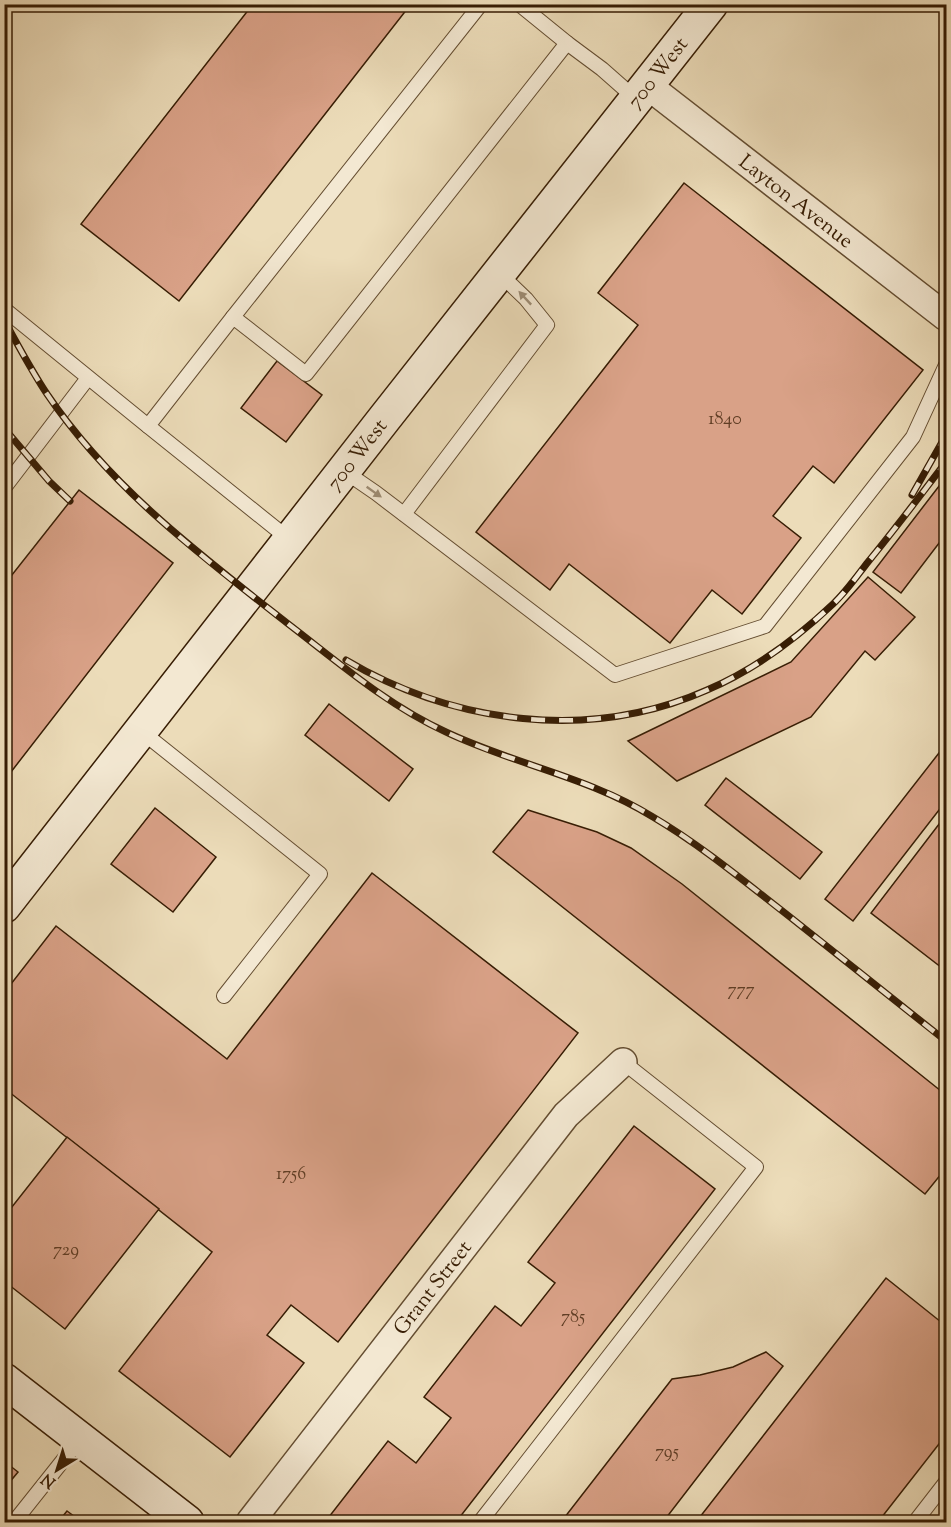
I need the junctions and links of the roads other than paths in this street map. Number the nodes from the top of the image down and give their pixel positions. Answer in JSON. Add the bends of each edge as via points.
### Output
{"nodes":[{"id":1,"x":481,"y":4,"type":"edge"},
{"id":2,"x":519,"y":4,"type":"edge"},
{"id":3,"x":711,"y":4,"type":"edge"},
{"id":4,"x":567,"y":43,"type":"junction"},
{"id":5,"x":642,"y":92,"type":"junction"},
{"id":6,"x":500,"y":274,"type":"junction"},
{"id":7,"x":4,"y":309,"type":"edge"},
{"id":8,"x":232,"y":317,"type":"junction"},
{"id":9,"x":946,"y":317,"type":"edge"},
{"id":10,"x":946,"y":365,"type":"edge"},
{"id":11,"x":88,"y":378,"type":"junction"},
{"id":12,"x":148,"y":426,"type":"junction"},
{"id":13,"x":344,"y":471,"type":"junction"},
{"id":14,"x":4,"y":488,"type":"edge"},
{"id":15,"x":404,"y":514,"type":"junction"},
{"id":16,"x":290,"y":540,"type":"junction"},
{"id":17,"x":141,"y":731,"type":"junction"},
{"id":18,"x":4,"y":906,"type":"edge"},
{"id":19,"x":224,"y":996,"type":"dead end"},
{"id":20,"x":624,"y":1062,"type":"joint"},
{"id":21,"x":4,"y":1380,"type":"edge"},
{"id":22,"x":80,"y":1439,"type":"junction"},
{"id":23,"x":946,"y":1482,"type":"edge"},
{"id":24,"x":14,"y":1522,"type":"edge"},
{"id":25,"x":187,"y":1522,"type":"edge"},
{"id":26,"x":250,"y":1522,"type":"edge"},
{"id":27,"x":480,"y":1522,"type":"edge"},
{"id":28,"x":915,"y":1522,"type":"edge"}],
"edges":[{"from":1,"to":8,"type":"lane"},
{"from":2,"to":4,"type":"lane"},
{"from":3,"to":5,"type":"street","name":"700 West"},
{"from":4,"to":5,"type":"lane"},
{"from":4,"to":8,"type":"lane","via":[[306,374]]},
{"from":5,"to":6,"type":"street","name":"700 West"},
{"from":5,"to":9,"type":"street","name":"Layton Avenue"},
{"from":6,"to":13,"type":"street","name":"700 West"},
{"from":15,"to":6,"type":"lane","one_way":true,"via":[[547,325]]},
{"from":7,"to":11,"type":"lane"},
{"from":8,"to":12,"type":"lane"},
{"from":10,"to":15,"type":"lane","via":[[913,437],[765,626],[615,675]]},
{"from":11,"to":12,"type":"lane"},
{"from":11,"to":14,"type":"lane"},
{"from":12,"to":16,"type":"lane"},
{"from":13,"to":15,"type":"lane","one_way":true},
{"from":13,"to":16,"type":"street","name":"700 West"},
{"from":16,"to":17,"type":"street","name":"700 West"},
{"from":17,"to":18,"type":"street","name":"700 West"},
{"from":17,"to":19,"type":"lane","via":[[320,874]]},
{"from":20,"to":26,"type":"street","name":"Grant Street","via":[[566,1115]]},
{"from":20,"to":27,"type":"lane","via":[[756,1167]]},
{"from":21,"to":22,"type":"street"},
{"from":22,"to":24,"type":"lane"},
{"from":22,"to":25,"type":"street"},
{"from":23,"to":28,"type":"lane"}]}
